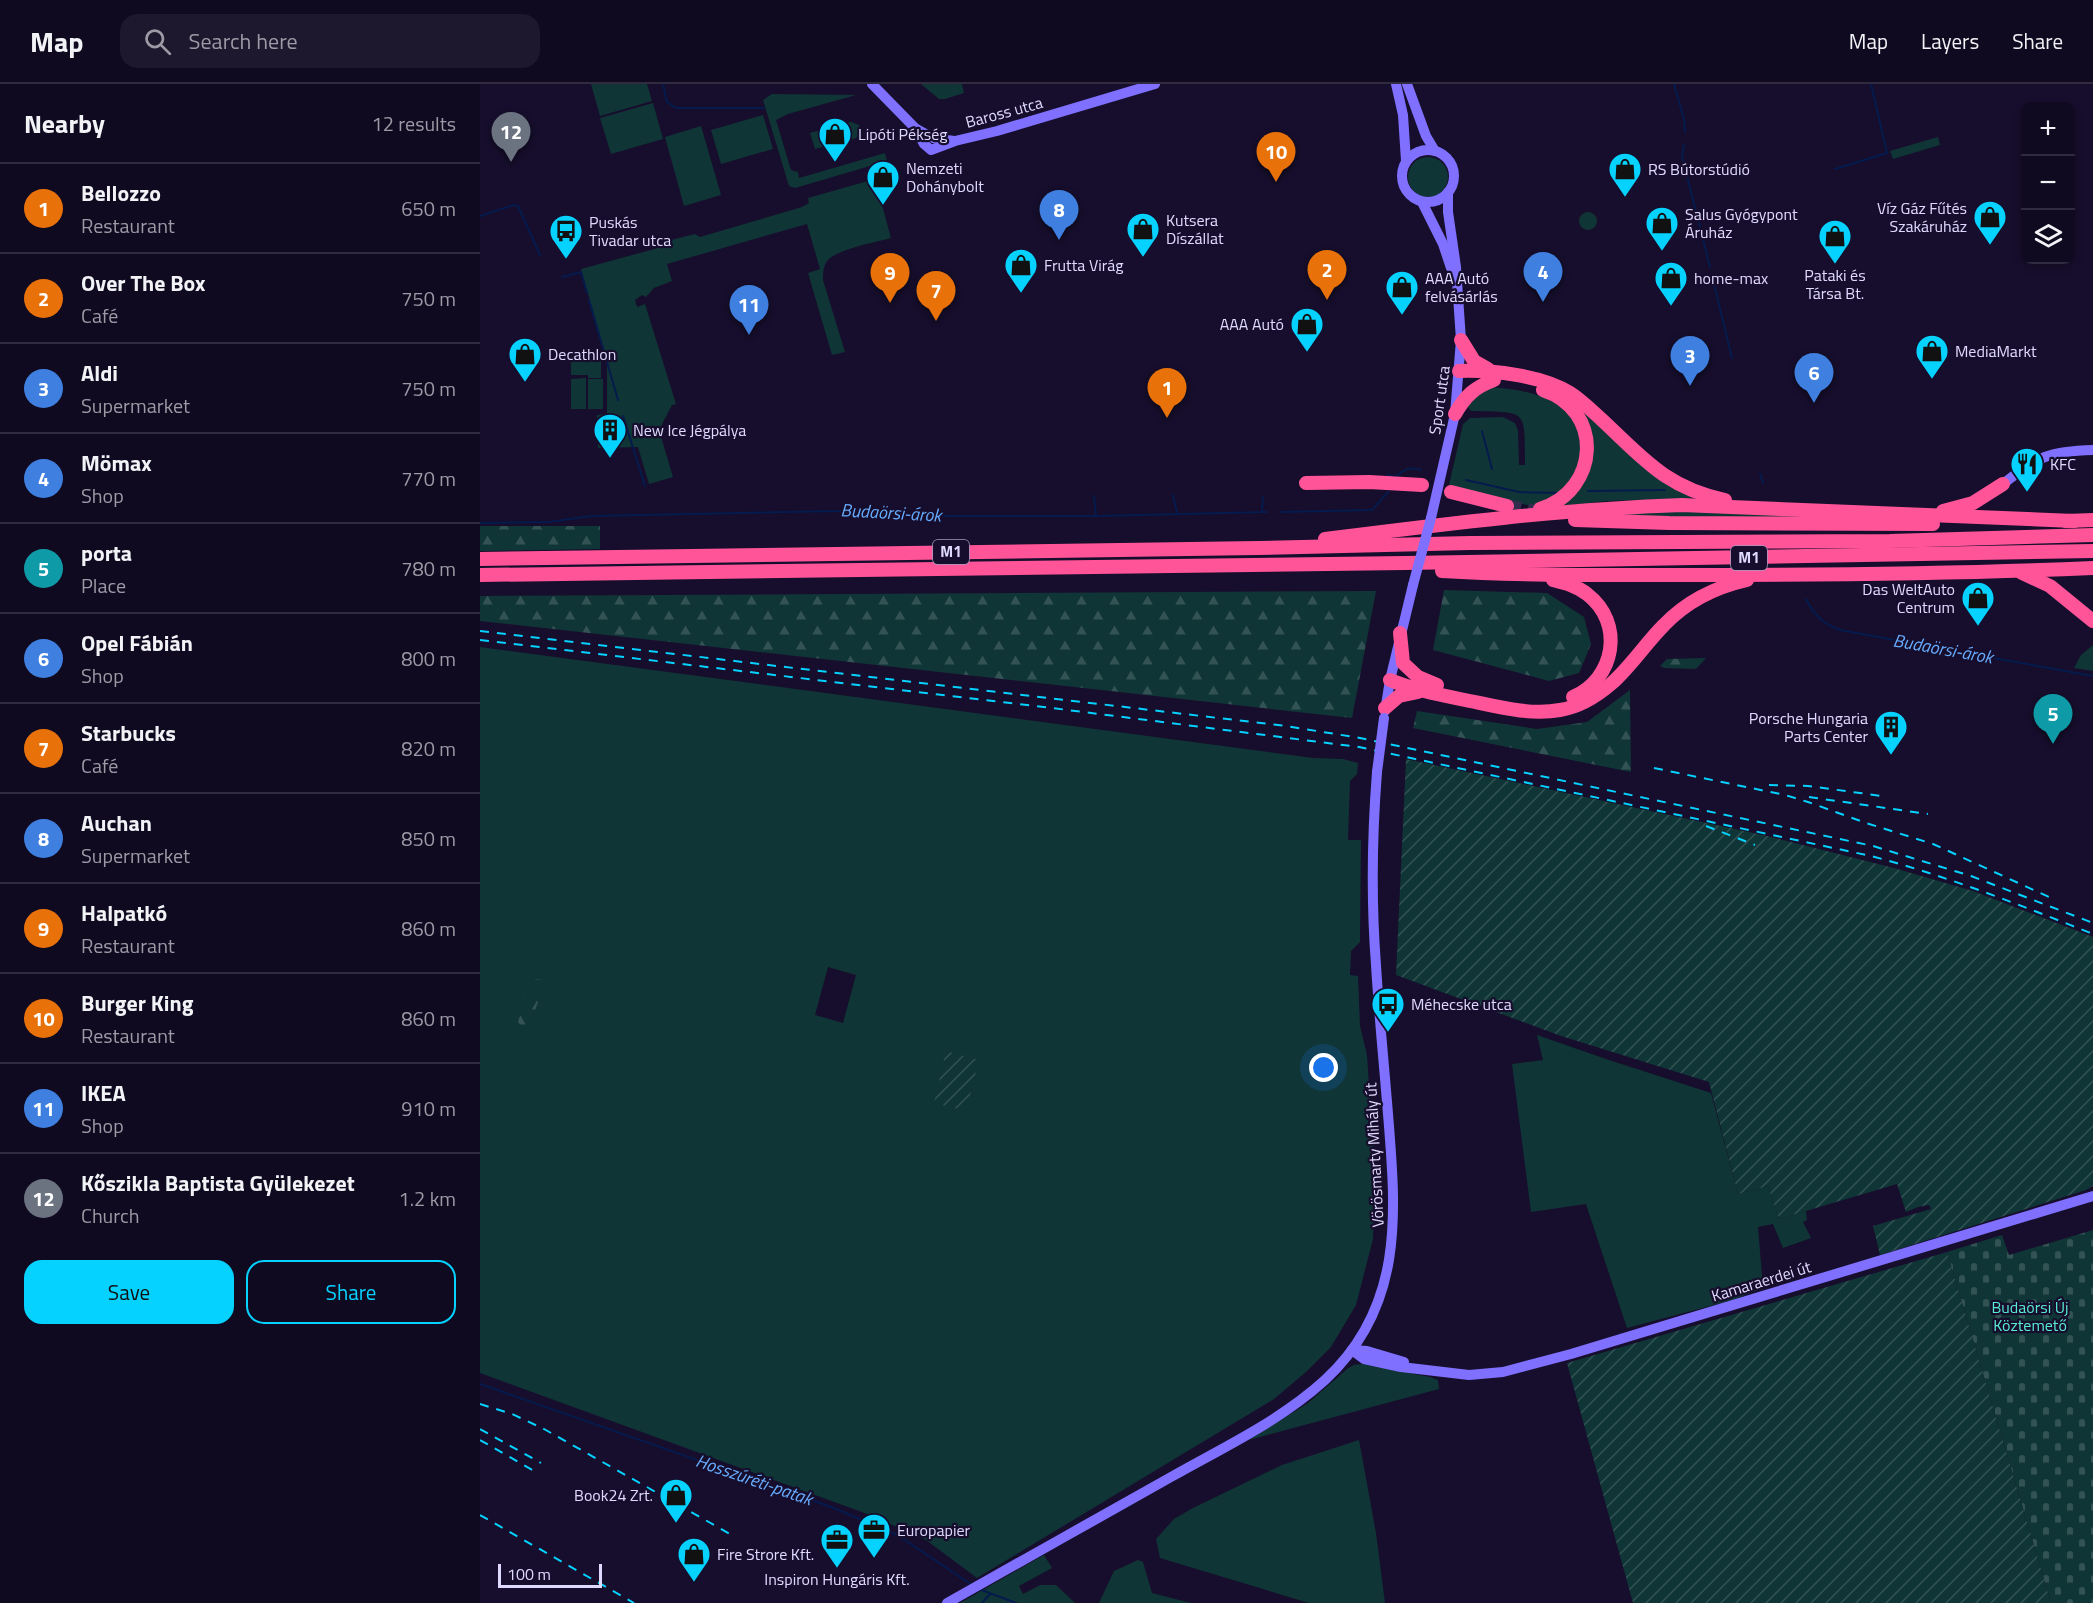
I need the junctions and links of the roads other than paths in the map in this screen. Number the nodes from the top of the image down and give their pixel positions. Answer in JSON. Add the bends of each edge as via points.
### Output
{"nodes":[{"id":1,"x":872,"y":84,"type":"edge"},
{"id":2,"x":1155,"y":84,"type":"edge"},
{"id":3,"x":1396,"y":84,"type":"edge"},
{"id":4,"x":1407,"y":84,"type":"edge"},
{"id":5,"x":915,"y":128,"type":"junction"},
{"id":6,"x":955,"y":141,"type":"junction"},
{"id":7,"x":1435,"y":151,"type":"junction"},
{"id":8,"x":1406,"y":161,"type":"junction"},
{"id":9,"x":1448,"y":192,"type":"junction"},
{"id":10,"x":1422,"y":202,"type":"junction"},
{"id":11,"x":1457,"y":283,"type":"junction"},
{"id":12,"x":1461,"y":340,"type":"junction"},
{"id":13,"x":1459,"y":371,"type":"junction"},
{"id":14,"x":1499,"y":377,"type":"junction"},
{"id":15,"x":1455,"y":414,"type":"junction"},
{"id":16,"x":2093,"y":450,"type":"edge"},
{"id":17,"x":1306,"y":483,"type":"dead end"},
{"id":18,"x":2003,"y":484,"type":"joint"},
{"id":19,"x":1422,"y":486,"type":"dead end"},
{"id":20,"x":1451,"y":492,"type":"dead end"},
{"id":21,"x":1765,"y":507,"type":"junction"},
{"id":22,"x":1508,"y":512,"type":"junction"},
{"id":23,"x":1902,"y":514,"type":"junction"},
{"id":24,"x":1575,"y":520,"type":"dead end"},
{"id":25,"x":2093,"y":520,"type":"edge"},
{"id":26,"x":2074,"y":521,"type":"junction"},
{"id":27,"x":2093,"y":535,"type":"edge"},
{"id":28,"x":1258,"y":548,"type":"junction"},
{"id":29,"x":2093,"y":550,"type":"edge"},
{"id":30,"x":480,"y":559,"type":"edge"},
{"id":31,"x":1406,"y":563,"type":"junction"},
{"id":32,"x":2093,"y":568,"type":"edge"},
{"id":33,"x":2017,"y":571,"type":"junction"},
{"id":34,"x":1515,"y":574,"type":"junction"},
{"id":35,"x":480,"y":575,"type":"edge"},
{"id":36,"x":1788,"y":575,"type":"junction"},
{"id":37,"x":2093,"y":621,"type":"edge"},
{"id":38,"x":1400,"y":633,"type":"junction"},
{"id":39,"x":1390,"y":680,"type":"junction"},
{"id":40,"x":1431,"y":688,"type":"junction"},
{"id":41,"x":1384,"y":713,"type":"junction"},
{"id":42,"x":1377,"y":772,"type":"joint"},
{"id":43,"x":2093,"y":1196,"type":"edge"},
{"id":44,"x":1366,"y":1329,"type":"junction"},
{"id":45,"x":1352,"y":1350,"type":"junction"},
{"id":46,"x":1387,"y":1356,"type":"junction"},
{"id":47,"x":1434,"y":1371,"type":"junction"},
{"id":48,"x":947,"y":1603,"type":"edge"}],
"edges":[{"from":1,"to":5,"type":"street"},
{"from":2,"to":6,"type":"street","name":"Baross utca"},
{"from":3,"to":8,"type":"street"},
{"from":4,"to":7,"type":"street"},
{"from":5,"to":6,"type":"street","via":[[933,138]]},
{"from":5,"to":6,"type":"street","name":"Baross utca","via":[[931,150]]},
{"from":7,"to":8,"type":"street","via":[[1417,152]]},
{"from":7,"to":9,"type":"street","via":[[1452,166],[1454,177]]},
{"from":8,"to":10,"type":"street","via":[[1401,176],[1403,186],[1409,195]]},
{"from":9,"to":10,"type":"street","via":[[1440,200]]},
{"from":9,"to":11,"type":"street","name":"Sport utca"},
{"from":10,"to":11,"type":"street","name":"Sport utca"},
{"from":11,"to":12,"type":"street","name":"Sport utca"},
{"from":12,"to":13,"type":"street","name":"Sport utca"},
{"from":12,"to":14,"type":"highway","via":[[1477,364]]},
{"from":13,"to":14,"type":"highway","via":[[1481,371]]},
{"from":13,"to":15,"type":"street","name":"Sport utca"},
{"from":14,"to":15,"type":"highway","via":[[1468,394]]},
{"from":14,"to":21,"type":"highway","via":[[1541,381],[1570,393],[1677,485],[1710,497]]},
{"from":14,"to":22,"type":"highway","via":[[1540,390],[1567,404],[1577,416],[1586,441],[1584,468],[1572,490],[1552,505]]},
{"from":15,"to":38,"type":"street","name":"Sport utca","bridge":true},
{"from":16,"to":18,"type":"street","via":[[2049,454]]},
{"from":17,"to":19,"type":"highway"},
{"from":18,"to":23,"type":"highway","via":[[1961,507]]},
{"from":20,"to":22,"type":"highway"},
{"from":21,"to":22,"type":"highway","via":[[1682,505]]},
{"from":21,"to":23,"type":"highway"},
{"from":22,"to":28,"type":"highway"},
{"from":23,"to":26,"type":"highway"},
{"from":24,"to":26,"type":"highway","via":[[1855,524]]},
{"from":25,"to":26,"type":"highway"},
{"from":27,"to":28,"type":"highway","number":"M1"},
{"from":28,"to":30,"type":"highway","number":"M1"},
{"from":29,"to":31,"type":"highway","number":"M1"},
{"from":31,"to":34,"type":"highway","via":[[1424,570]]},
{"from":31,"to":35,"type":"highway","number":"M1"},
{"from":32,"to":33,"type":"highway"},
{"from":33,"to":36,"type":"highway"},
{"from":33,"to":37,"type":"highway","via":[[2050,586]]},
{"from":34,"to":36,"type":"highway"},
{"from":34,"to":40,"type":"highway","via":[[1578,587],[1593,599],[1606,619],[1610,636],[1607,663],[1599,678],[1581,694],[1546,703]]},
{"from":36,"to":40,"type":"highway","via":[[1732,583],[1693,602],[1665,624],[1611,684],[1572,707],[1545,712],[1506,709]]},
{"from":38,"to":39,"type":"street","name":"Sport utca"},
{"from":38,"to":40,"type":"highway","via":[[1404,663]]},
{"from":39,"to":40,"type":"highway"},
{"from":39,"to":41,"type":"street","name":"Sport utca"},
{"from":40,"to":41,"type":"highway","via":[[1406,694]]},
{"from":41,"to":42,"type":"street","name":"Sport utca","bridge":true},
{"from":42,"to":44,"type":"street","name":"Vörösmarty Mihály út","via":[[1372,866],[1393,1219],[1392,1246],[1382,1291]]},
{"from":43,"to":47,"type":"street","name":"Kamaraerdei út","via":[[1542,1362],[1484,1374]]},
{"from":44,"to":45,"type":"street","name":"Vörösmarty Mihály út"},
{"from":44,"to":46,"type":"street","name":"Kamaraerdei út","via":[[1371,1346]]},
{"from":45,"to":46,"type":"street","name":"Kamaraerdei út"},
{"from":45,"to":47,"type":"street","name":"Kamaraerdei út","via":[[1364,1359]]},
{"from":45,"to":48,"type":"street","name":"Vörösmarty Mihály út","via":[[1319,1385],[1273,1420]]},
{"from":46,"to":47,"type":"street","name":"Kamaraerdei út"}]}
